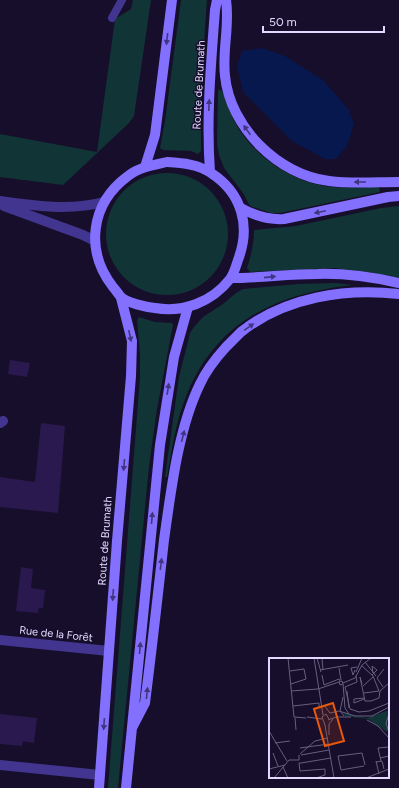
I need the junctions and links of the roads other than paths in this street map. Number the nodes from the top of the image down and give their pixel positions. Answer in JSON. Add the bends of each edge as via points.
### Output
{"nodes":[{"id":1,"x":122,"y":0,"type":"edge"},
{"id":2,"x":172,"y":0,"type":"edge"},
{"id":3,"x":217,"y":0,"type":"edge"},
{"id":4,"x":226,"y":0,"type":"edge"},
{"id":5,"x":112,"y":18,"type":"dead end"},
{"id":6,"x":145,"y":166,"type":"junction"},
{"id":7,"x":210,"y":172,"type":"junction"},
{"id":8,"x":399,"y":182,"type":"edge"},
{"id":9,"x":399,"y":196,"type":"edge"},
{"id":10,"x":0,"y":201,"type":"edge"},
{"id":11,"x":104,"y":202,"type":"junction"},
{"id":12,"x":0,"y":204,"type":"edge"},
{"id":13,"x":241,"y":208,"type":"junction"},
{"id":14,"x":95,"y":241,"type":"junction"},
{"id":15,"x":231,"y":278,"type":"junction"},
{"id":16,"x":399,"y":283,"type":"edge"},
{"id":17,"x":399,"y":294,"type":"edge"},
{"id":18,"x":121,"y":298,"type":"junction"},
{"id":19,"x":188,"y":307,"type":"junction"},
{"id":20,"x":0,"y":640,"type":"edge"},
{"id":21,"x":109,"y":651,"type":"junction"},
{"id":22,"x":132,"y":728,"type":"junction"},
{"id":23,"x":0,"y":765,"type":"edge"},
{"id":24,"x":100,"y":775,"type":"junction"},
{"id":25,"x":99,"y":788,"type":"edge"},
{"id":26,"x":126,"y":788,"type":"edge"}],
"edges":[{"from":1,"to":5,"type":"lane"},
{"from":2,"to":6,"type":"main road","one_way":true,"via":[[155,135]]},
{"from":7,"to":3,"type":"main road","name":"Route de Brumath","one_way":true,"via":[[210,82]]},
{"from":8,"to":4,"type":"main road","one_way":true,"via":[[329,181],[316,178],[288,167],[258,144],[237,114],[229,95],[224,56],[228,12]]},
{"from":6,"to":7,"type":"main road","via":[[167,162],[190,164]]},
{"from":6,"to":11,"type":"main road","via":[[124,179]]},
{"from":7,"to":13,"type":"main road","via":[[230,189]]},
{"from":9,"to":13,"type":"main road","one_way":true,"via":[[279,220],[264,218]]},
{"from":10,"to":11,"type":"street","via":[[75,207],[87,207]]},
{"from":11,"to":14,"type":"main road","via":[[96,227]]},
{"from":12,"to":14,"type":"street","via":[[83,234]]},
{"from":13,"to":15,"type":"main road","via":[[244,232],[240,255]]},
{"from":14,"to":18,"type":"main road","via":[[98,262]]},
{"from":15,"to":16,"type":"main road","one_way":true,"via":[[340,274]]},
{"from":15,"to":19,"type":"main road","via":[[201,303]]},
{"from":22,"to":17,"type":"main road","one_way":true,"via":[[146,702],[169,506],[182,438],[200,384],[217,357],[241,333],[276,310],[337,294]]},
{"from":18,"to":19,"type":"main road","via":[[145,307],[166,310]]},
{"from":18,"to":21,"type":"main road","name":"Route de Brumath","one_way":true,"via":[[132,341],[131,376]]},
{"from":22,"to":19,"type":"main road","one_way":true,"via":[[160,445],[174,357]]},
{"from":20,"to":21,"type":"street","name":"Rue de la Forêt"},
{"from":21,"to":24,"type":"main road","name":"Route de Brumath","one_way":true},
{"from":22,"to":26,"type":"main road"},
{"from":23,"to":24,"type":"street"},
{"from":24,"to":25,"type":"main road","name":"Route de Brumath"}]}
